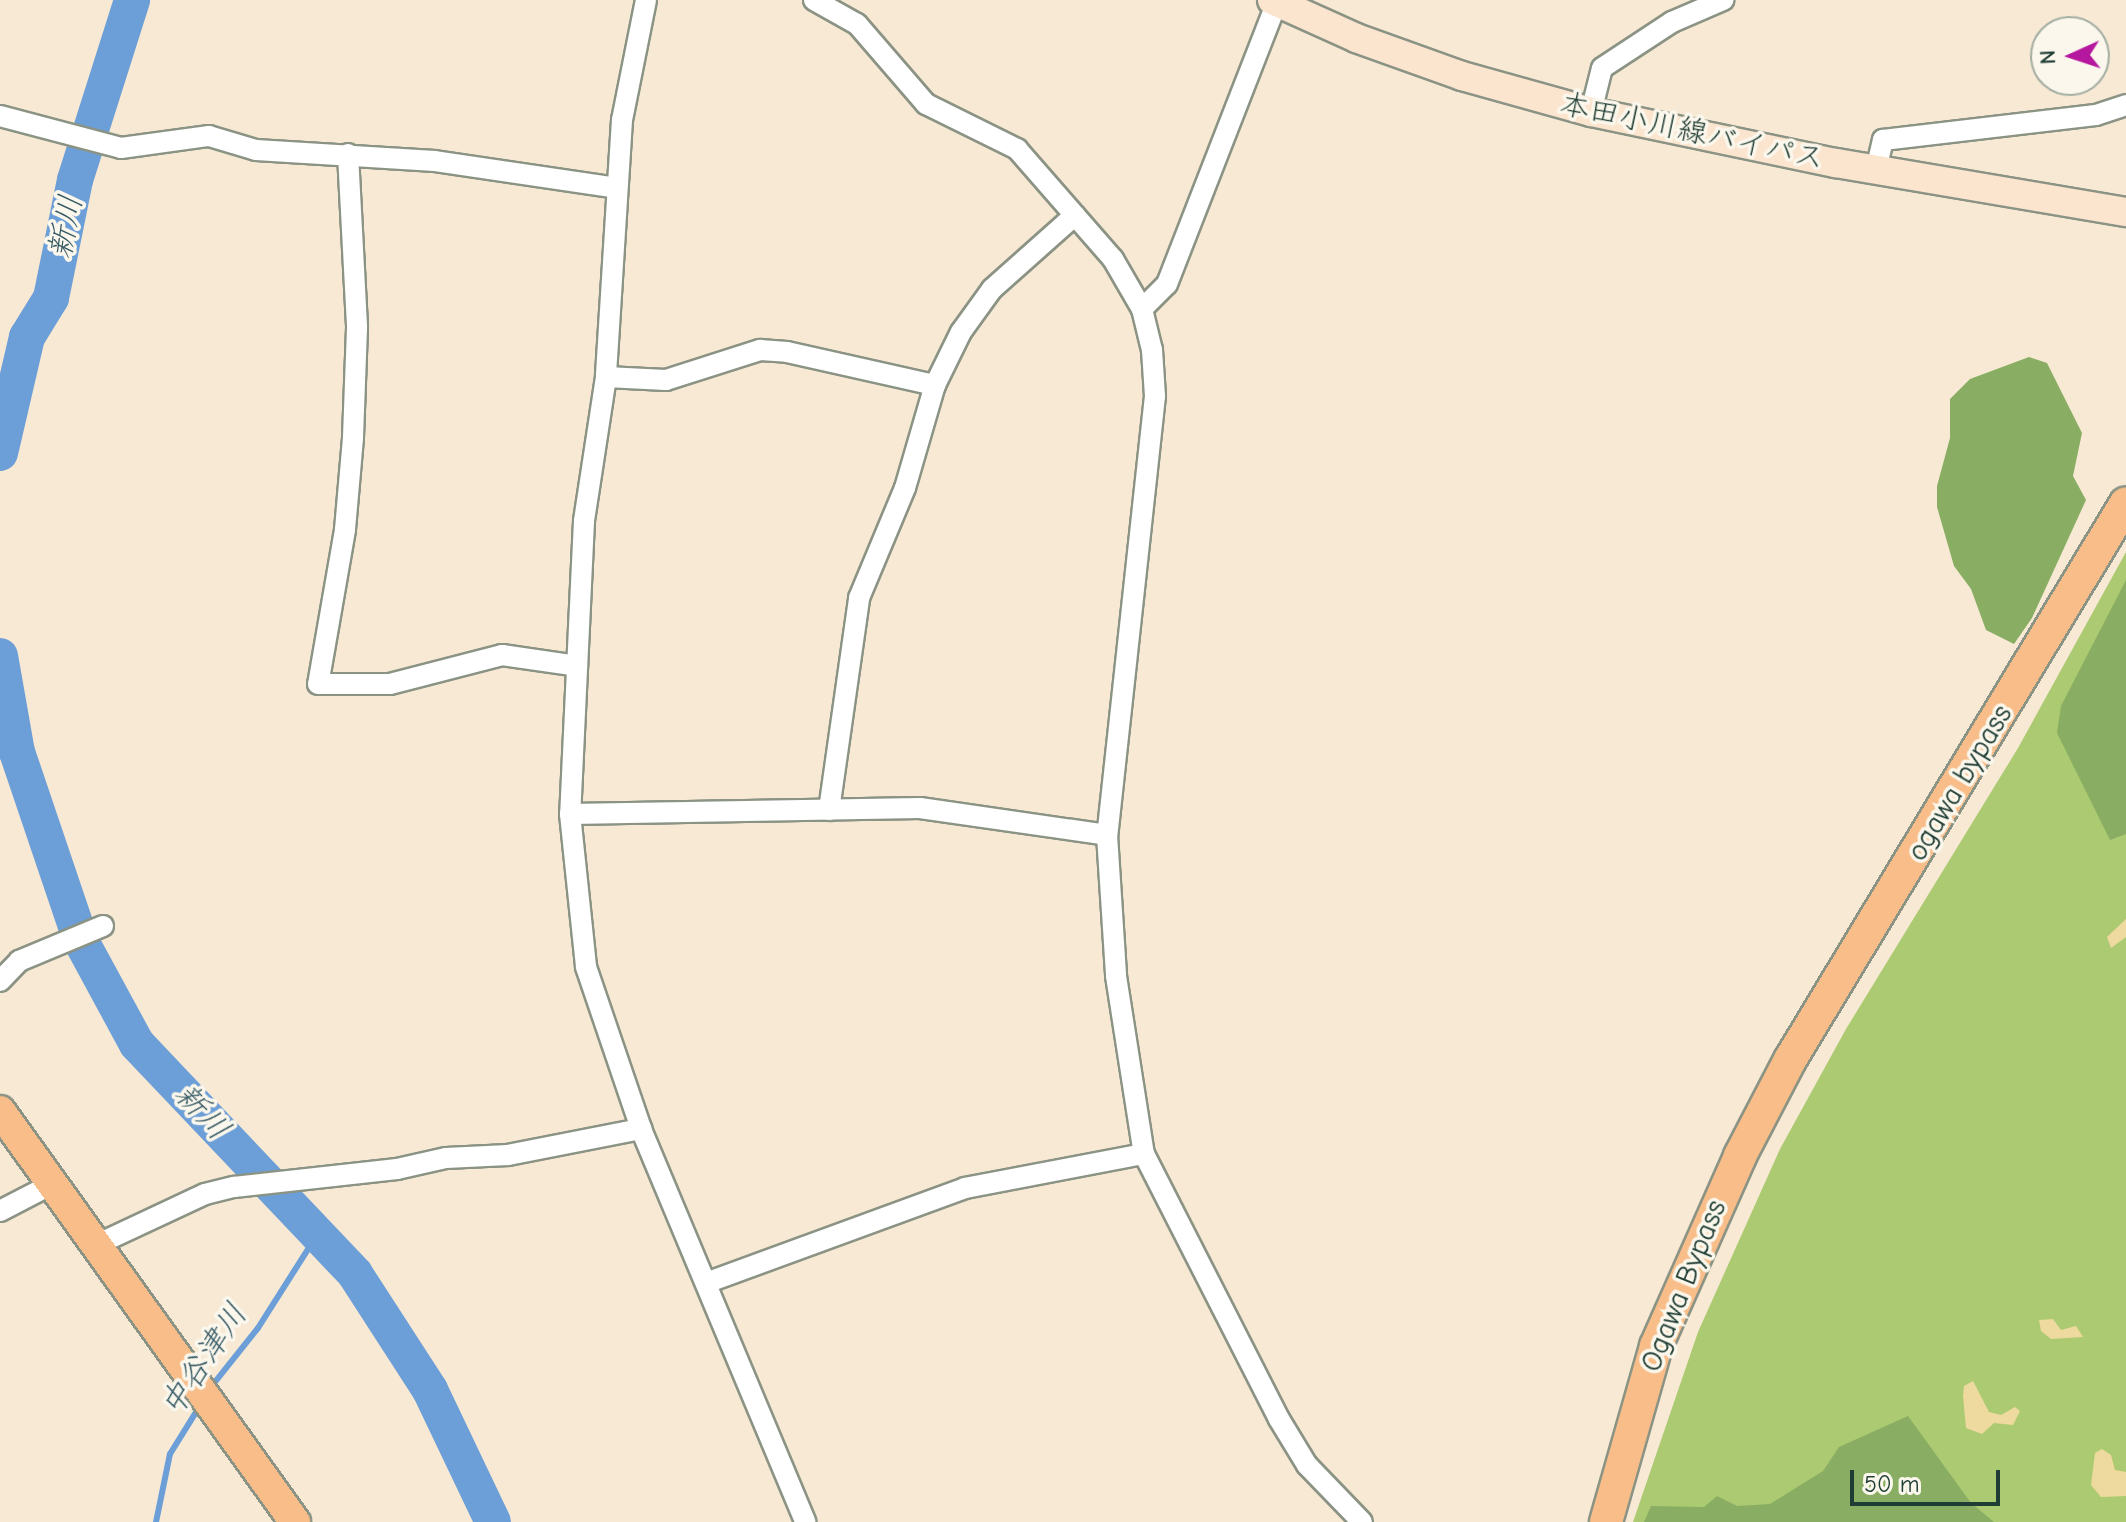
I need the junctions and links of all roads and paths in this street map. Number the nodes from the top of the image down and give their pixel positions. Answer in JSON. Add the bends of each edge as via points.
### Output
{"nodes":[{"id":1,"x":646,"y":0,"type":"edge"},
{"id":2,"x":814,"y":0,"type":"edge"},
{"id":3,"x":1723,"y":0,"type":"edge"},
{"id":4,"x":1276,"y":1,"type":"edge"},
{"id":5,"x":2126,"y":105,"type":"edge"},
{"id":6,"x":1591,"y":112,"type":"junction"},
{"id":7,"x":0,"y":116,"type":"edge"},
{"id":8,"x":348,"y":154,"type":"junction"},
{"id":9,"x":1876,"y":170,"type":"junction"},
{"id":10,"x":617,"y":188,"type":"junction"},
{"id":11,"x":2126,"y":212,"type":"edge"},
{"id":12,"x":1075,"y":215,"type":"junction"},
{"id":13,"x":1142,"y":309,"type":"junction"},
{"id":14,"x":606,"y":377,"type":"junction"},
{"id":15,"x":935,"y":385,"type":"junction"},
{"id":16,"x":2126,"y":503,"type":"edge"},
{"id":17,"x":577,"y":666,"type":"junction"},
{"id":18,"x":829,"y":810,"type":"junction"},
{"id":19,"x":570,"y":814,"type":"junction"},
{"id":20,"x":1107,"y":835,"type":"junction"},
{"id":21,"x":103,"y":926,"type":"dead end"},
{"id":22,"x":0,"y":981,"type":"edge"},
{"id":23,"x":0,"y":1111,"type":"edge"},
{"id":24,"x":641,"y":1129,"type":"junction"},
{"id":25,"x":1144,"y":1154,"type":"junction"},
{"id":26,"x":52,"y":1184,"type":"junction"},
{"id":27,"x":0,"y":1211,"type":"edge"},
{"id":28,"x":96,"y":1245,"type":"junction"},
{"id":29,"x":706,"y":1283,"type":"junction"},
{"id":30,"x":295,"y":1522,"type":"edge"},
{"id":31,"x":805,"y":1522,"type":"edge"},
{"id":32,"x":1362,"y":1522,"type":"edge"},
{"id":33,"x":1606,"y":1522,"type":"edge"}],
"edges":[{"from":1,"to":10,"type":"street","via":[[622,120]]},
{"from":2,"to":12,"type":"street","via":[[857,24],[926,104],[1017,149]]},
{"from":3,"to":6,"type":"street","via":[[1672,22],[1602,68]]},
{"from":4,"to":6,"type":"main road","name":"本田小川線バイパス","via":[[1356,38],[1462,76]]},
{"from":4,"to":13,"type":"street","via":[[1167,284]]},
{"from":5,"to":9,"type":"street","via":[[2096,115],[1883,140]]},
{"from":6,"to":9,"type":"main road","name":"本田小川線バイパス"},
{"from":7,"to":8,"type":"street","via":[[121,148],[209,136],[256,150]]},
{"from":8,"to":10,"type":"street"},
{"from":8,"to":17,"type":"street","via":[[357,328],[353,438],[345,530],[318,684],[390,684],[502,655]]},
{"from":9,"to":11,"type":"main road","name":"本田小川線バイパス"},
{"from":10,"to":14,"type":"street"},
{"from":12,"to":13,"type":"street","via":[[1113,259]]},
{"from":12,"to":15,"type":"street","via":[[992,289],[961,332]]},
{"from":13,"to":20,"type":"street","via":[[1155,396]]},
{"from":14,"to":15,"type":"street","via":[[666,380],[760,350]]},
{"from":14,"to":17,"type":"street","via":[[584,521]]},
{"from":15,"to":18,"type":"street","via":[[905,488],[859,598]]},
{"from":16,"to":33,"type":"highway","name":"Ogawa Bypass","via":[[1790,1060],[1740,1156],[1656,1346]]},
{"from":17,"to":19,"type":"street"},
{"from":18,"to":19,"type":"street"},
{"from":18,"to":20,"type":"street","via":[[920,808]]},
{"from":19,"to":24,"type":"street","via":[[586,967]]},
{"from":20,"to":25,"type":"street","via":[[1116,976]]},
{"from":21,"to":22,"type":"street","via":[[19,961]]},
{"from":23,"to":26,"type":"main road"},
{"from":24,"to":28,"type":"street","via":[[508,1155],[446,1158],[234,1187],[205,1194]]},
{"from":24,"to":29,"type":"street"},
{"from":25,"to":29,"type":"street","via":[[965,1188],[904,1206]]},
{"from":25,"to":32,"type":"street","via":[[1279,1419],[1307,1465]]},
{"from":26,"to":27,"type":"street"},
{"from":26,"to":28,"type":"main road"},
{"from":28,"to":30,"type":"main road"},
{"from":29,"to":31,"type":"street"}]}
